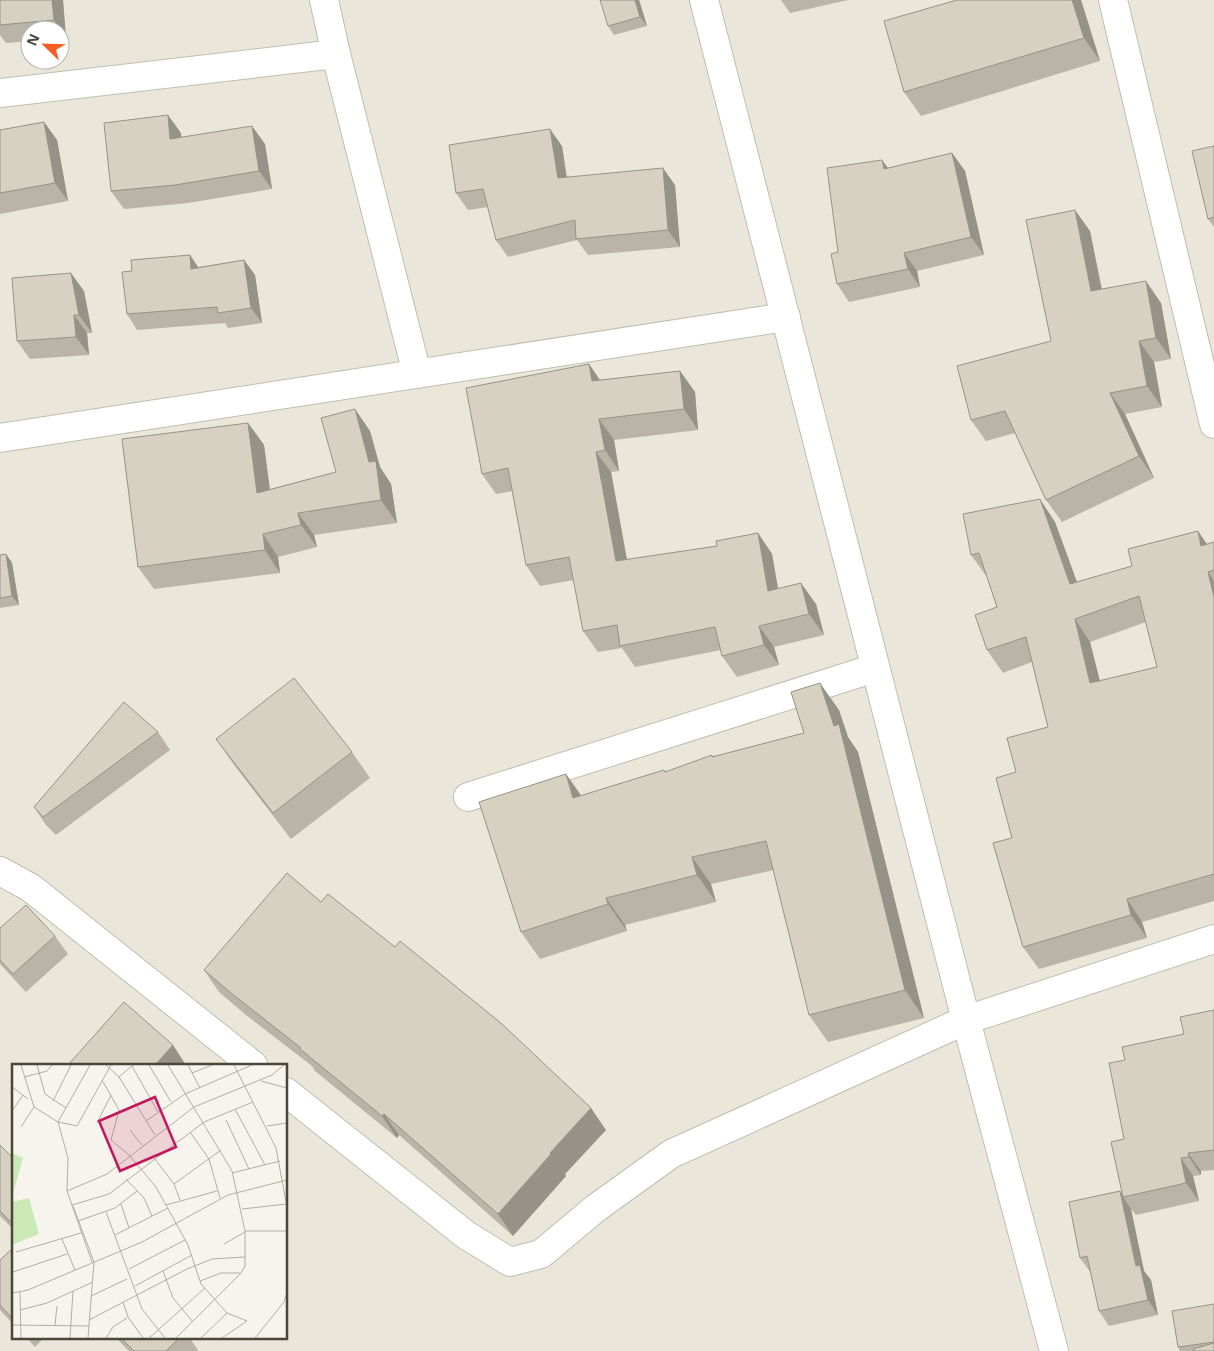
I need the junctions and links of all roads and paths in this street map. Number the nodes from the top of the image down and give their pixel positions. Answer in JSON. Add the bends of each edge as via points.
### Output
{"nodes":[{"id":1,"x":324,"y":0,"type":"edge"},
{"id":2,"x":704,"y":0,"type":"edge"},
{"id":3,"x":1113,"y":0,"type":"edge"},
{"id":4,"x":336,"y":54,"type":"junction"},
{"id":5,"x":0,"y":93,"type":"edge"},
{"id":6,"x":786,"y":317,"type":"junction"},
{"id":7,"x":417,"y":374,"type":"junction"},
{"id":8,"x":1214,"y":424,"type":"edge"},
{"id":9,"x":0,"y":438,"type":"edge"},
{"id":10,"x":876,"y":668,"type":"junction"},
{"id":11,"x":468,"y":797,"type":"dead end"},
{"id":12,"x":0,"y":870,"type":"edge"},
{"id":13,"x":1214,"y":939,"type":"edge"},
{"id":14,"x":966,"y":1020,"type":"junction"},
{"id":15,"x":252,"y":1064,"type":"edge"},
{"id":16,"x":288,"y":1094,"type":"edge"},
{"id":17,"x":1054,"y":1351,"type":"edge"}],
"edges":[{"from":1,"to":4,"type":"street"},
{"from":2,"to":6,"type":"street"},
{"from":3,"to":8,"type":"street"},
{"from":4,"to":5,"type":"street"},
{"from":4,"to":7,"type":"street"},
{"from":6,"to":7,"type":"street"},
{"from":6,"to":10,"type":"street"},
{"from":7,"to":9,"type":"street"},
{"from":10,"to":11,"type":"street"},
{"from":10,"to":14,"type":"street"},
{"from":12,"to":15,"type":"street","via":[[31,888]]},
{"from":13,"to":14,"type":"street"},
{"from":14,"to":16,"type":"street","via":[[671,1154],[596,1208],[541,1254],[510,1262],[466,1235]]},
{"from":14,"to":17,"type":"street"}]}
